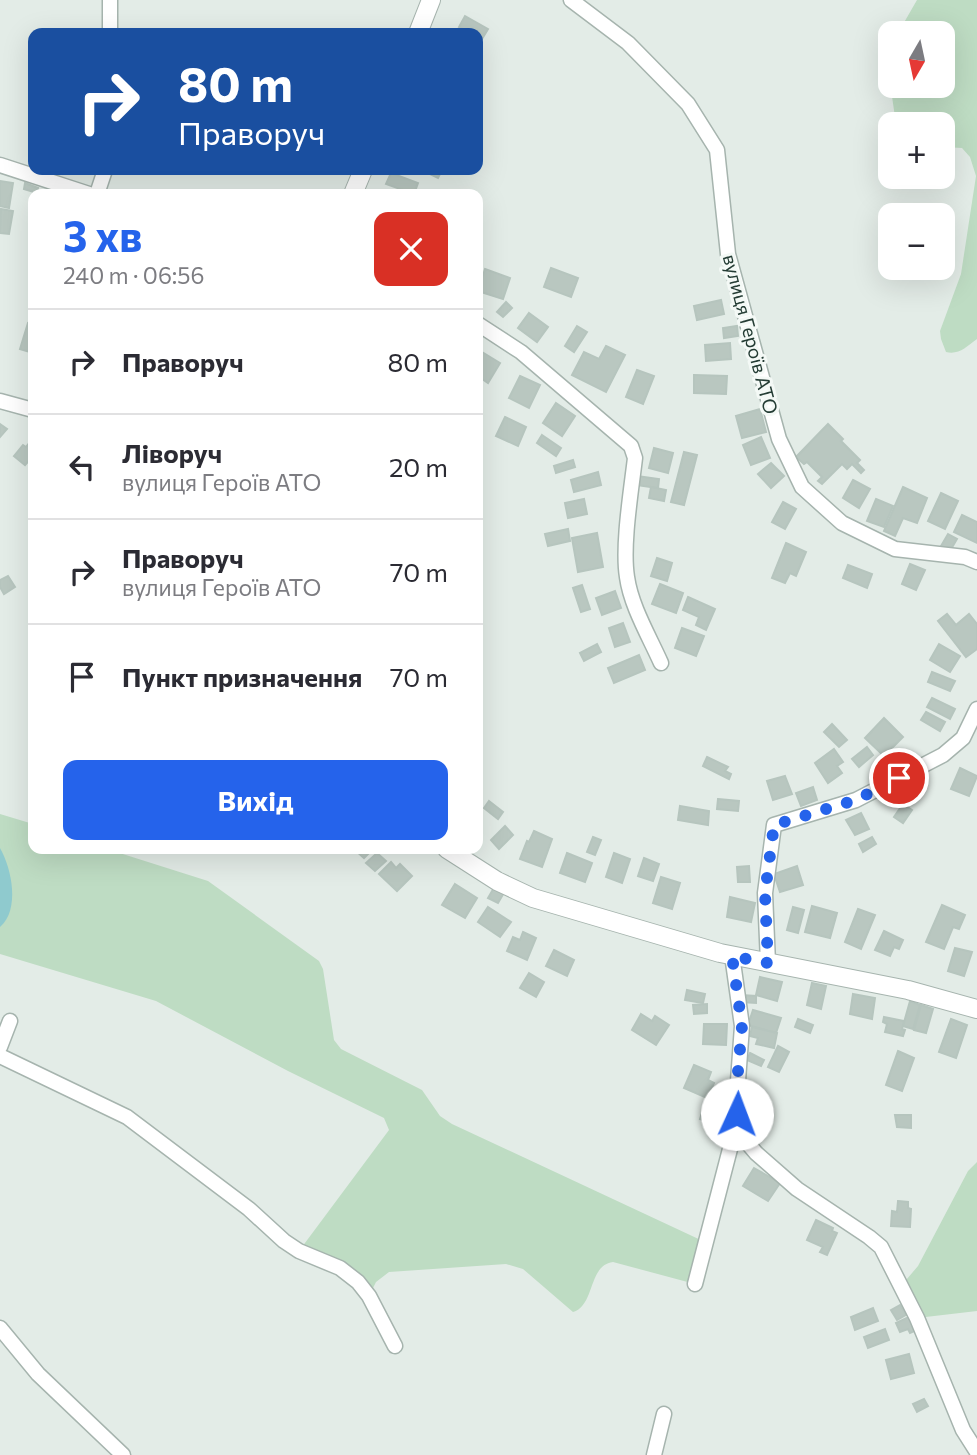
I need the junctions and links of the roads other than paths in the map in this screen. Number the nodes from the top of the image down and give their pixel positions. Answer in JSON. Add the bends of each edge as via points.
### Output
{"nodes":[{"id":1,"x":110,"y":0,"type":"edge"},
{"id":2,"x":431,"y":0,"type":"edge"},
{"id":3,"x":571,"y":0,"type":"edge"},
{"id":4,"x":110,"y":28,"type":"edge"},
{"id":5,"x":420,"y":28,"type":"edge"},
{"id":6,"x":0,"y":165,"type":"edge"},
{"id":7,"x":28,"y":174,"type":"edge"},
{"id":8,"x":31,"y":175,"type":"edge"},
{"id":9,"x":74,"y":189,"type":"edge"},
{"id":10,"x":483,"y":327,"type":"edge"},
{"id":11,"x":0,"y":401,"type":"edge"},
{"id":12,"x":28,"y":409,"type":"edge"},
{"id":13,"x":977,"y":562,"type":"edge"},
{"id":14,"x":661,"y":663,"type":"dead end"},
{"id":15,"x":977,"y":709,"type":"edge"},
{"id":16,"x":455,"y":854,"type":"edge"},
{"id":17,"x":732,"y":956,"type":"junction"},
{"id":18,"x":768,"y":963,"type":"junction"},
{"id":19,"x":977,"y":1009,"type":"edge"},
{"id":20,"x":10,"y":1021,"type":"dead end"},
{"id":21,"x":0,"y":1047,"type":"edge"},
{"id":22,"x":0,"y":1056,"type":"edge"},
{"id":23,"x":738,"y":1121,"type":"junction"},
{"id":24,"x":695,"y":1284,"type":"dead end"},
{"id":25,"x":0,"y":1328,"type":"edge"},
{"id":26,"x":395,"y":1346,"type":"dead end"},
{"id":27,"x":664,"y":1414,"type":"dead end"},
{"id":28,"x":977,"y":1452,"type":"edge"},
{"id":29,"x":123,"y":1455,"type":"edge"},
{"id":30,"x":654,"y":1455,"type":"edge"}],
"edges":[{"from":1,"to":4,"type":"street"},
{"from":2,"to":5,"type":"street"},
{"from":3,"to":13,"type":"street","name":"вулиця Героїв АТО","via":[[628,43],[688,104],[717,150],[728,254],[779,439],[802,486],[842,523],[895,549]]},
{"from":6,"to":7,"type":"street"},
{"from":8,"to":9,"type":"street"},
{"from":10,"to":14,"type":"street","via":[[521,352],[631,446],[635,458],[627,579]]},
{"from":11,"to":12,"type":"street"},
{"from":15,"to":18,"type":"street","via":[[963,738],[943,755],[856,800],[774,825],[765,893]]},
{"from":16,"to":17,"type":"street","via":[[533,898]]},
{"from":17,"to":18,"type":"street"},
{"from":17,"to":23,"type":"street","via":[[742,1026]]},
{"from":18,"to":19,"type":"street","via":[[908,990]]},
{"from":20,"to":21,"type":"street"},
{"from":22,"to":26,"type":"street","via":[[127,1117],[284,1241],[340,1268],[369,1296]]},
{"from":23,"to":24,"type":"street"},
{"from":23,"to":28,"type":"street","via":[[745,1140],[764,1161],[885,1253]]},
{"from":25,"to":29,"type":"street","via":[[38,1374]]},
{"from":27,"to":30,"type":"street"}]}
